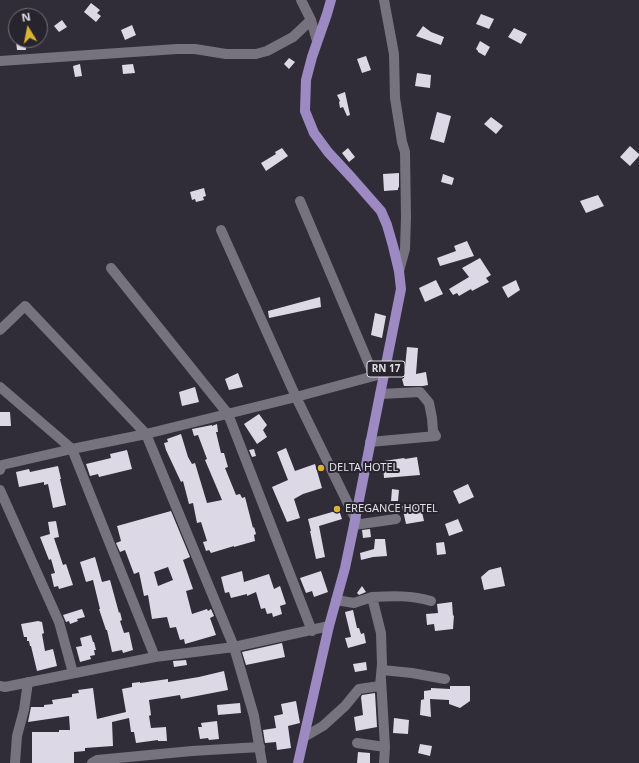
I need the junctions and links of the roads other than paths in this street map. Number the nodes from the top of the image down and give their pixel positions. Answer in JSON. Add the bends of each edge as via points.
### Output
{"nodes":[{"id":1,"x":301,"y":0,"type":"edge"},
{"id":2,"x":331,"y":0,"type":"edge"},
{"id":3,"x":384,"y":0,"type":"edge"},
{"id":4,"x":311,"y":20,"type":"junction"},
{"id":5,"x":317,"y":41,"type":"junction"},
{"id":6,"x":0,"y":61,"type":"edge"},
{"id":7,"x":300,"y":201,"type":"dead end"},
{"id":8,"x":221,"y":230,"type":"dead end"},
{"id":9,"x":111,"y":268,"type":"dead end"},
{"id":10,"x":399,"y":271,"type":"junction"},
{"id":11,"x":0,"y":330,"type":"edge"},
{"id":12,"x":385,"y":373,"type":"junction"},
{"id":13,"x":374,"y":376,"type":"junction"},
{"id":14,"x":0,"y":387,"type":"edge"},
{"id":15,"x":380,"y":394,"type":"junction"},
{"id":16,"x":296,"y":397,"type":"junction"},
{"id":17,"x":228,"y":414,"type":"junction"},
{"id":18,"x":146,"y":434,"type":"junction"},
{"id":19,"x":370,"y":442,"type":"junction"},
{"id":20,"x":72,"y":449,"type":"junction"},
{"id":21,"x":0,"y":470,"type":"edge"},
{"id":22,"x":0,"y":490,"type":"edge"},
{"id":23,"x":396,"y":519,"type":"dead end"},
{"id":24,"x":355,"y":522,"type":"junction"},
{"id":25,"x":372,"y":597,"type":"junction"},
{"id":26,"x":336,"y":600,"type":"junction"},
{"id":27,"x":431,"y":601,"type":"dead end"},
{"id":28,"x":329,"y":626,"type":"junction"},
{"id":29,"x":312,"y":630,"type":"junction"},
{"id":30,"x":234,"y":647,"type":"junction"},
{"id":31,"x":155,"y":657,"type":"junction"},
{"id":32,"x":73,"y":673,"type":"junction"},
{"id":33,"x":382,"y":673,"type":"junction"},
{"id":34,"x":445,"y":679,"type":"dead end"},
{"id":35,"x":28,"y":682,"type":"junction"},
{"id":36,"x":0,"y":686,"type":"edge"},
{"id":37,"x":304,"y":737,"type":"junction"},
{"id":38,"x":357,"y":743,"type":"dead end"},
{"id":39,"x":260,"y":747,"type":"junction"},
{"id":40,"x":385,"y":747,"type":"junction"},
{"id":41,"x":15,"y":763,"type":"edge"},
{"id":42,"x":92,"y":763,"type":"edge"},
{"id":43,"x":262,"y":763,"type":"edge"},
{"id":44,"x":298,"y":763,"type":"edge"},
{"id":45,"x":384,"y":763,"type":"edge"}],
"edges":[{"from":1,"to":4,"type":"street"},
{"from":2,"to":5,"type":"main road","number":"RN 17"},
{"from":3,"to":10,"type":"street","via":[[394,54],[395,98],[405,152],[405,249]]},
{"from":4,"to":5,"type":"street"},
{"from":4,"to":6,"type":"street","via":[[293,37],[256,54],[177,49]]},
{"from":5,"to":10,"type":"main road","number":"RN 17","via":[[306,80],[305,111],[314,133],[328,152],[381,211]]},
{"from":7,"to":13,"type":"street"},
{"from":8,"to":16,"type":"street"},
{"from":9,"to":17,"type":"street"},
{"from":10,"to":12,"type":"main road","number":"RN 17","via":[[401,290]]},
{"from":11,"to":18,"type":"street","via":[[25,306]]},
{"from":12,"to":13,"type":"street"},
{"from":12,"to":15,"type":"main road","number":"RN 17"},
{"from":13,"to":16,"type":"street"},
{"from":14,"to":20,"type":"street"},
{"from":15,"to":19,"type":"main road","number":"RN 17"},
{"from":15,"to":19,"type":"street","via":[[420,392],[429,403],[436,436]]},
{"from":16,"to":17,"type":"street"},
{"from":16,"to":24,"type":"street"},
{"from":17,"to":18,"type":"street"},
{"from":17,"to":29,"type":"street"},
{"from":18,"to":20,"type":"street"},
{"from":18,"to":30,"type":"street"},
{"from":19,"to":24,"type":"main road","number":"RN 17"},
{"from":20,"to":21,"type":"street","via":[[2,464]]},
{"from":20,"to":31,"type":"street"},
{"from":22,"to":32,"type":"street","via":[[59,622]]},
{"from":23,"to":24,"type":"street"},
{"from":24,"to":26,"type":"main road","number":"RN 17"},
{"from":25,"to":26,"type":"street","via":[[354,603]]},
{"from":25,"to":27,"type":"street","via":[[394,596]]},
{"from":25,"to":33,"type":"street","via":[[381,633]]},
{"from":26,"to":28,"type":"main road","number":"RN 17"},
{"from":28,"to":29,"type":"street"},
{"from":28,"to":37,"type":"main road","number":"RN 17"},
{"from":29,"to":30,"type":"street"},
{"from":30,"to":31,"type":"street"},
{"from":30,"to":39,"type":"street"},
{"from":31,"to":32,"type":"street"},
{"from":32,"to":35,"type":"street"},
{"from":33,"to":34,"type":"street","via":[[412,673]]},
{"from":33,"to":37,"type":"street","via":[[380,686],[359,689],[323,726]]},
{"from":33,"to":40,"type":"street"},
{"from":35,"to":36,"type":"street"},
{"from":35,"to":41,"type":"street","via":[[17,736]]},
{"from":37,"to":44,"type":"main road","number":"RN 17"},
{"from":38,"to":40,"type":"street"},
{"from":39,"to":42,"type":"street","via":[[97,760]]},
{"from":39,"to":43,"type":"street"},
{"from":40,"to":45,"type":"street"}]}
